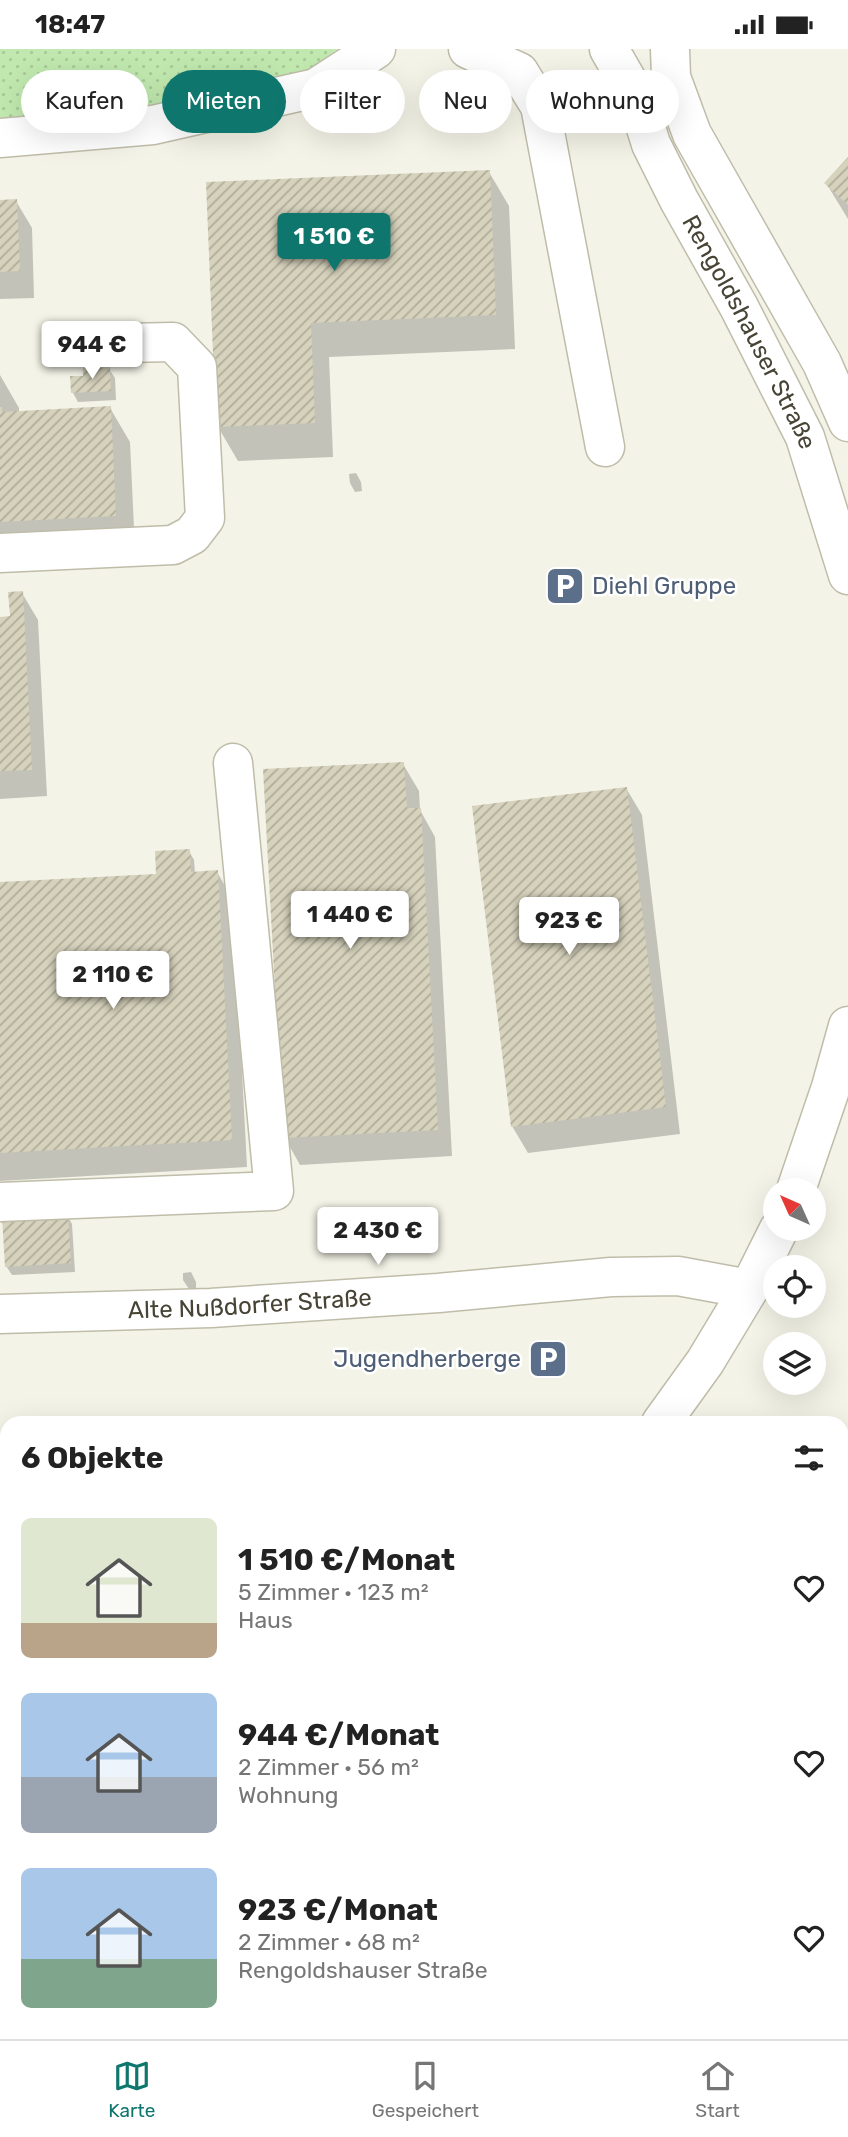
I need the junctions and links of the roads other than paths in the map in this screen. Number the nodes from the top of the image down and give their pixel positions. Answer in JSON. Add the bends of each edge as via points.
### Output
{"nodes":[{"id":1,"x":376,"y":49,"type":"edge"},
{"id":2,"x":468,"y":49,"type":"edge"},
{"id":3,"x":610,"y":49,"type":"edge"},
{"id":4,"x":636,"y":49,"type":"edge"},
{"id":5,"x":670,"y":49,"type":"edge"},
{"id":6,"x":622,"y":70,"type":"edge"},
{"id":7,"x":636,"y":70,"type":"edge"},
{"id":8,"x":649,"y":133,"type":"edge"},
{"id":9,"x":0,"y":138,"type":"edge"},
{"id":10,"x":73,"y":344,"type":"dead end"},
{"id":11,"x":848,"y":422,"type":"edge"},
{"id":12,"x":605,"y":447,"type":"dead end"},
{"id":13,"x":0,"y":552,"type":"edge"},
{"id":14,"x":848,"y":575,"type":"edge"},
{"id":15,"x":233,"y":763,"type":"dead end"},
{"id":16,"x":848,"y":1026,"type":"edge"},
{"id":17,"x":840,"y":1089,"type":"edge"},
{"id":18,"x":801,"y":1178,"type":"edge"},
{"id":19,"x":0,"y":1202,"type":"edge"},
{"id":20,"x":773,"y":1241,"type":"edge"},
{"id":21,"x":749,"y":1289,"type":"junction"},
{"id":22,"x":0,"y":1314,"type":"edge"},
{"id":23,"x":666,"y":1416,"type":"edge"}],
"edges":[{"from":1,"to":9,"type":"street","via":[[316,88],[153,125]]},
{"from":2,"to":12,"type":"street","via":[[519,72],[540,106]]},
{"from":3,"to":6,"type":"street","name":"Rengoldshauser Straße"},
{"from":4,"to":7,"type":"street","name":"Rengoldshauser Straße"},
{"from":5,"to":11,"type":"street","via":[[671,77],[692,134],[822,363]]},
{"from":8,"to":14,"type":"street","name":"Rengoldshauser Straße","via":[[805,437]]},
{"from":10,"to":13,"type":"street","via":[[173,342],[197,367],[205,518],[192,535],[173,545]]},
{"from":15,"to":19,"type":"street","via":[[274,1191]]},
{"from":16,"to":17,"type":"street"},
{"from":17,"to":18,"type":"street"},
{"from":20,"to":21,"type":"street"},
{"from":21,"to":22,"type":"street","name":"Alte Nußdorfer Straße","via":[[678,1276],[611,1277],[211,1308]]},
{"from":21,"to":23,"type":"street"}]}
